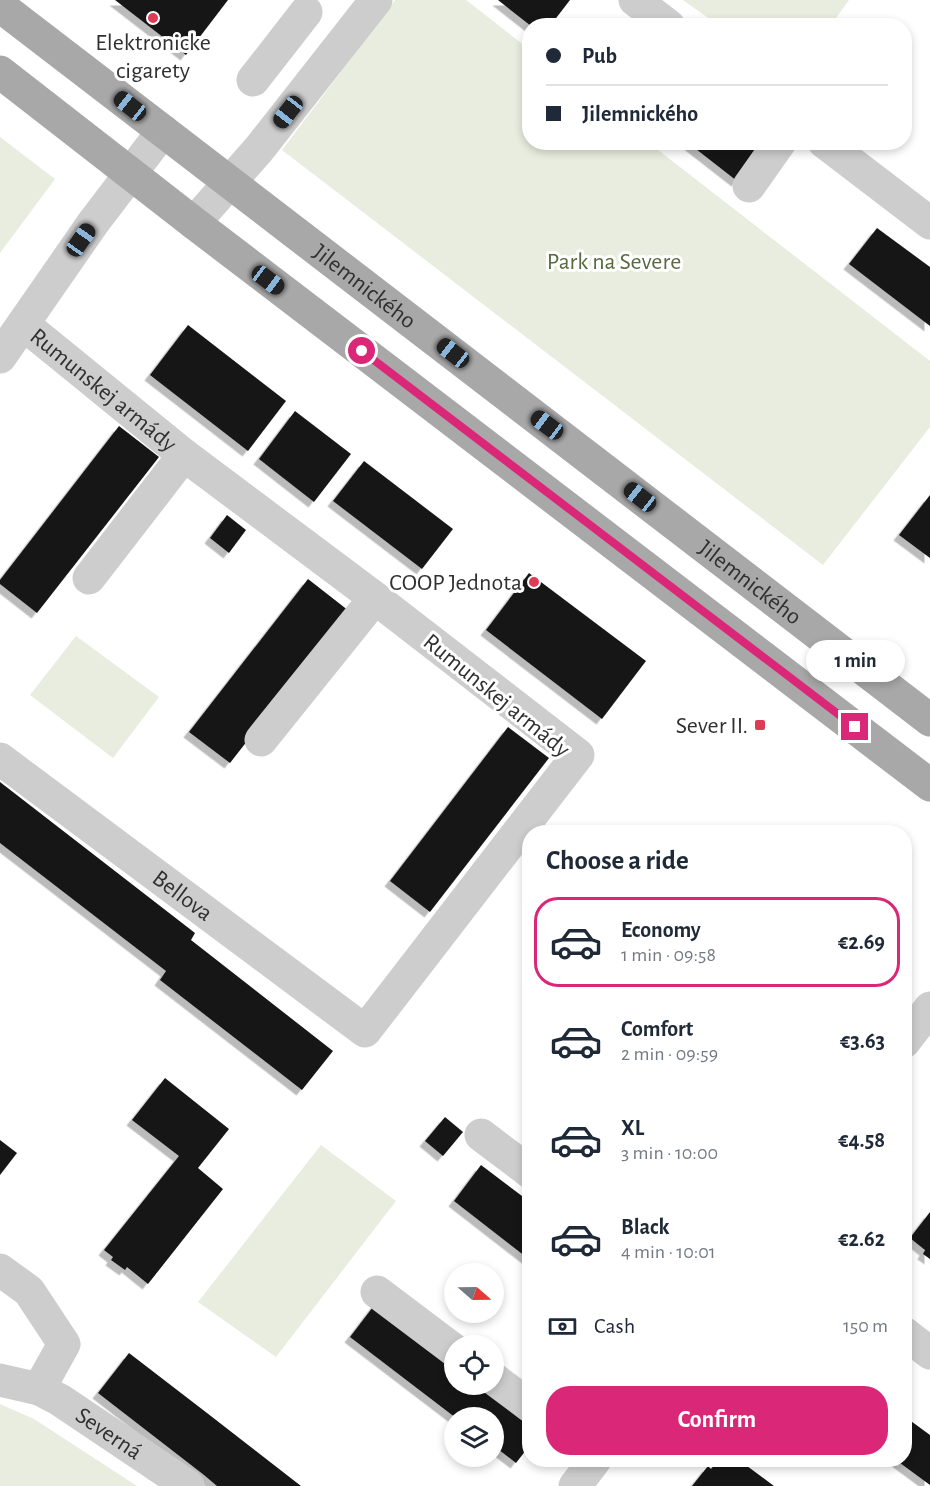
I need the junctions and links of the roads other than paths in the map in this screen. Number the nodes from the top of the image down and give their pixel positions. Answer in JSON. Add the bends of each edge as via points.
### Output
{"nodes":[{"id":1,"x":376,"y":0,"type":"edge"},
{"id":2,"x":635,"y":0,"type":"edge"},
{"id":3,"x":303,"y":4,"type":"edge"},
{"id":4,"x":0,"y":6,"type":"edge"},
{"id":5,"x":659,"y":18,"type":"edge"},
{"id":6,"x":0,"y":72,"type":"edge"},
{"id":7,"x":253,"y":80,"type":"dead end"},
{"id":8,"x":163,"y":131,"type":"junction"},
{"id":9,"x":774,"y":150,"type":"edge"},
{"id":10,"x":834,"y":150,"type":"edge"},
{"id":11,"x":131,"y":172,"type":"junction"},
{"id":12,"x":228,"y":181,"type":"junction"},
{"id":13,"x":749,"y":186,"type":"dead end"},
{"id":14,"x":194,"y":223,"type":"junction"},
{"id":15,"x":930,"y":223,"type":"edge"},
{"id":16,"x":23,"y":324,"type":"junction"},
{"id":17,"x":0,"y":357,"type":"edge"},
{"id":18,"x":184,"y":455,"type":"junction"},
{"id":19,"x":89,"y":578,"type":"dead end"},
{"id":20,"x":375,"y":598,"type":"junction"},
{"id":21,"x":930,"y":720,"type":"edge"},
{"id":22,"x":261,"y":740,"type":"dead end"},
{"id":23,"x":0,"y":759,"type":"edge"},
{"id":24,"x":930,"y":785,"type":"edge"},
{"id":25,"x":524,"y":825,"type":"edge"},
{"id":26,"x":522,"y":828,"type":"edge"},
{"id":27,"x":930,"y":1008,"type":"edge"},
{"id":28,"x":365,"y":1031,"type":"joint"},
{"id":29,"x":912,"y":1031,"type":"edge"},
{"id":30,"x":481,"y":1135,"type":"dead end"},
{"id":31,"x":522,"y":1166,"type":"edge"},
{"id":32,"x":0,"y":1270,"type":"edge"},
{"id":33,"x":377,"y":1292,"type":"dead end"},
{"id":34,"x":912,"y":1339,"type":"edge"},
{"id":35,"x":444,"y":1342,"type":"edge"},
{"id":36,"x":930,"y":1353,"type":"edge"},
{"id":37,"x":0,"y":1380,"type":"edge"},
{"id":38,"x":504,"y":1386,"type":"edge"},
{"id":39,"x":49,"y":1394,"type":"junction"},
{"id":40,"x":522,"y":1400,"type":"edge"},
{"id":41,"x":589,"y":1467,"type":"edge"},
{"id":42,"x":188,"y":1486,"type":"edge"},
{"id":43,"x":574,"y":1486,"type":"edge"}],
"edges":[{"from":1,"to":12,"type":"street","via":[[259,149]]},
{"from":2,"to":5,"type":"street"},
{"from":3,"to":7,"type":"street"},
{"from":4,"to":8,"type":"main road","name":"Jilemnického"},
{"from":6,"to":11,"type":"main road"},
{"from":8,"to":11,"type":"street"},
{"from":8,"to":12,"type":"main road","name":"Jilemnického"},
{"from":9,"to":13,"type":"street"},
{"from":10,"to":15,"type":"street"},
{"from":11,"to":14,"type":"main road"},
{"from":11,"to":16,"type":"street"},
{"from":12,"to":14,"type":"street"},
{"from":12,"to":21,"type":"main road","name":"Jilemnického"},
{"from":14,"to":24,"type":"main road"},
{"from":16,"to":17,"type":"street"},
{"from":16,"to":18,"type":"street","name":"Rumunskej armády"},
{"from":18,"to":19,"type":"street","name":"Rumunskej armády"},
{"from":18,"to":20,"type":"street","name":"Rumunskej armády"},
{"from":20,"to":22,"type":"street"},
{"from":20,"to":25,"type":"street","name":"Rumunskej armády","via":[[578,755]]},
{"from":23,"to":28,"type":"street","name":"Bellova"},
{"from":26,"to":28,"type":"street","name":"Rumunskej armády"},
{"from":27,"to":29,"type":"street"},
{"from":30,"to":31,"type":"street"},
{"from":32,"to":39,"type":"street","via":[[29,1291],[64,1344]]},
{"from":33,"to":35,"type":"street"},
{"from":34,"to":36,"type":"street"},
{"from":37,"to":39,"type":"street"},
{"from":38,"to":40,"type":"street"},
{"from":39,"to":42,"type":"street","name":"Severná"},
{"from":41,"to":43,"type":"street"}]}
